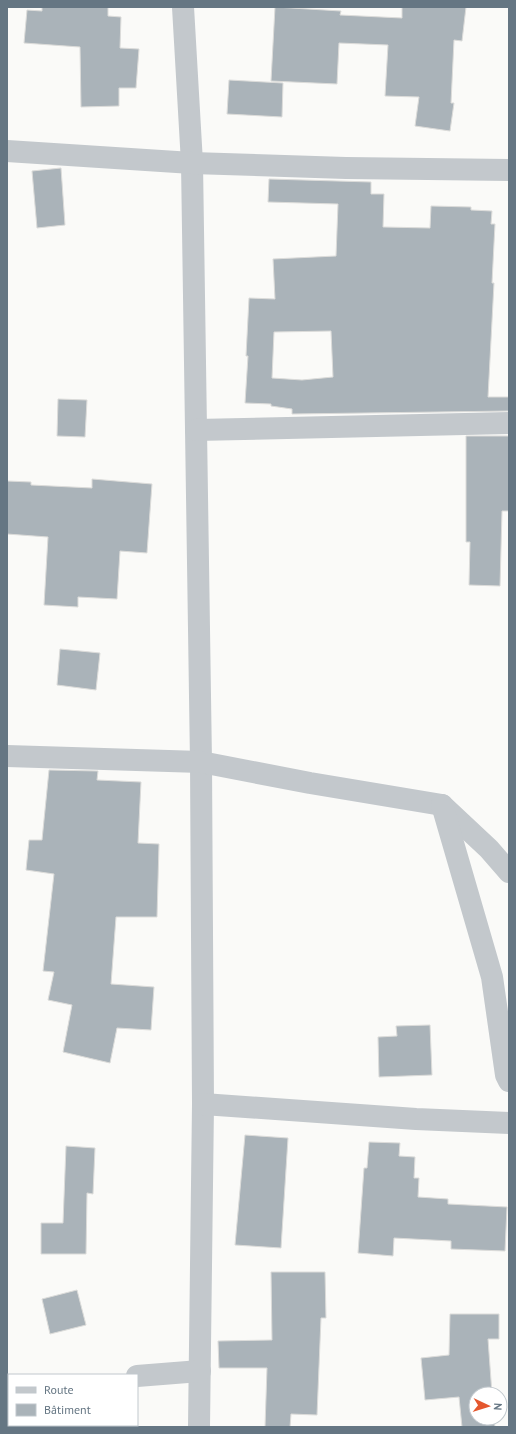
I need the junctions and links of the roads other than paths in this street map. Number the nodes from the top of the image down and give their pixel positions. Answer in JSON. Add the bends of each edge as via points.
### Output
{"nodes":[{"id":1,"x":183,"y":7,"type":"edge"},
{"id":2,"x":7,"y":151,"type":"edge"},
{"id":3,"x":192,"y":163,"type":"junction"},
{"id":4,"x":509,"y":170,"type":"edge"},
{"id":5,"x":509,"y":423,"type":"edge"},
{"id":6,"x":196,"y":430,"type":"junction"},
{"id":7,"x":7,"y":756,"type":"edge"},
{"id":8,"x":201,"y":762,"type":"junction"},
{"id":9,"x":442,"y":805,"type":"junction"},
{"id":10,"x":509,"y":872,"type":"edge"},
{"id":11,"x":509,"y":1081,"type":"edge"},
{"id":12,"x":203,"y":1104,"type":"junction"},
{"id":13,"x":509,"y":1123,"type":"edge"},
{"id":14,"x":200,"y":1371,"type":"junction"},
{"id":15,"x":138,"y":1376,"type":"edge"},
{"id":16,"x":199,"y":1427,"type":"edge"}],
"edges":[{"from":1,"to":3,"type":"street"},
{"from":2,"to":3,"type":"street"},
{"from":3,"to":4,"type":"street"},
{"from":3,"to":6,"type":"street"},
{"from":5,"to":6,"type":"street"},
{"from":6,"to":8,"type":"street"},
{"from":7,"to":8,"type":"street"},
{"from":8,"to":9,"type":"street"},
{"from":8,"to":12,"type":"street"},
{"from":9,"to":10,"type":"street","via":[[489,849]]},
{"from":9,"to":11,"type":"street","via":[[492,977]]},
{"from":12,"to":13,"type":"street"},
{"from":12,"to":14,"type":"street"},
{"from":14,"to":15,"type":"street"},
{"from":14,"to":16,"type":"street"}]}
